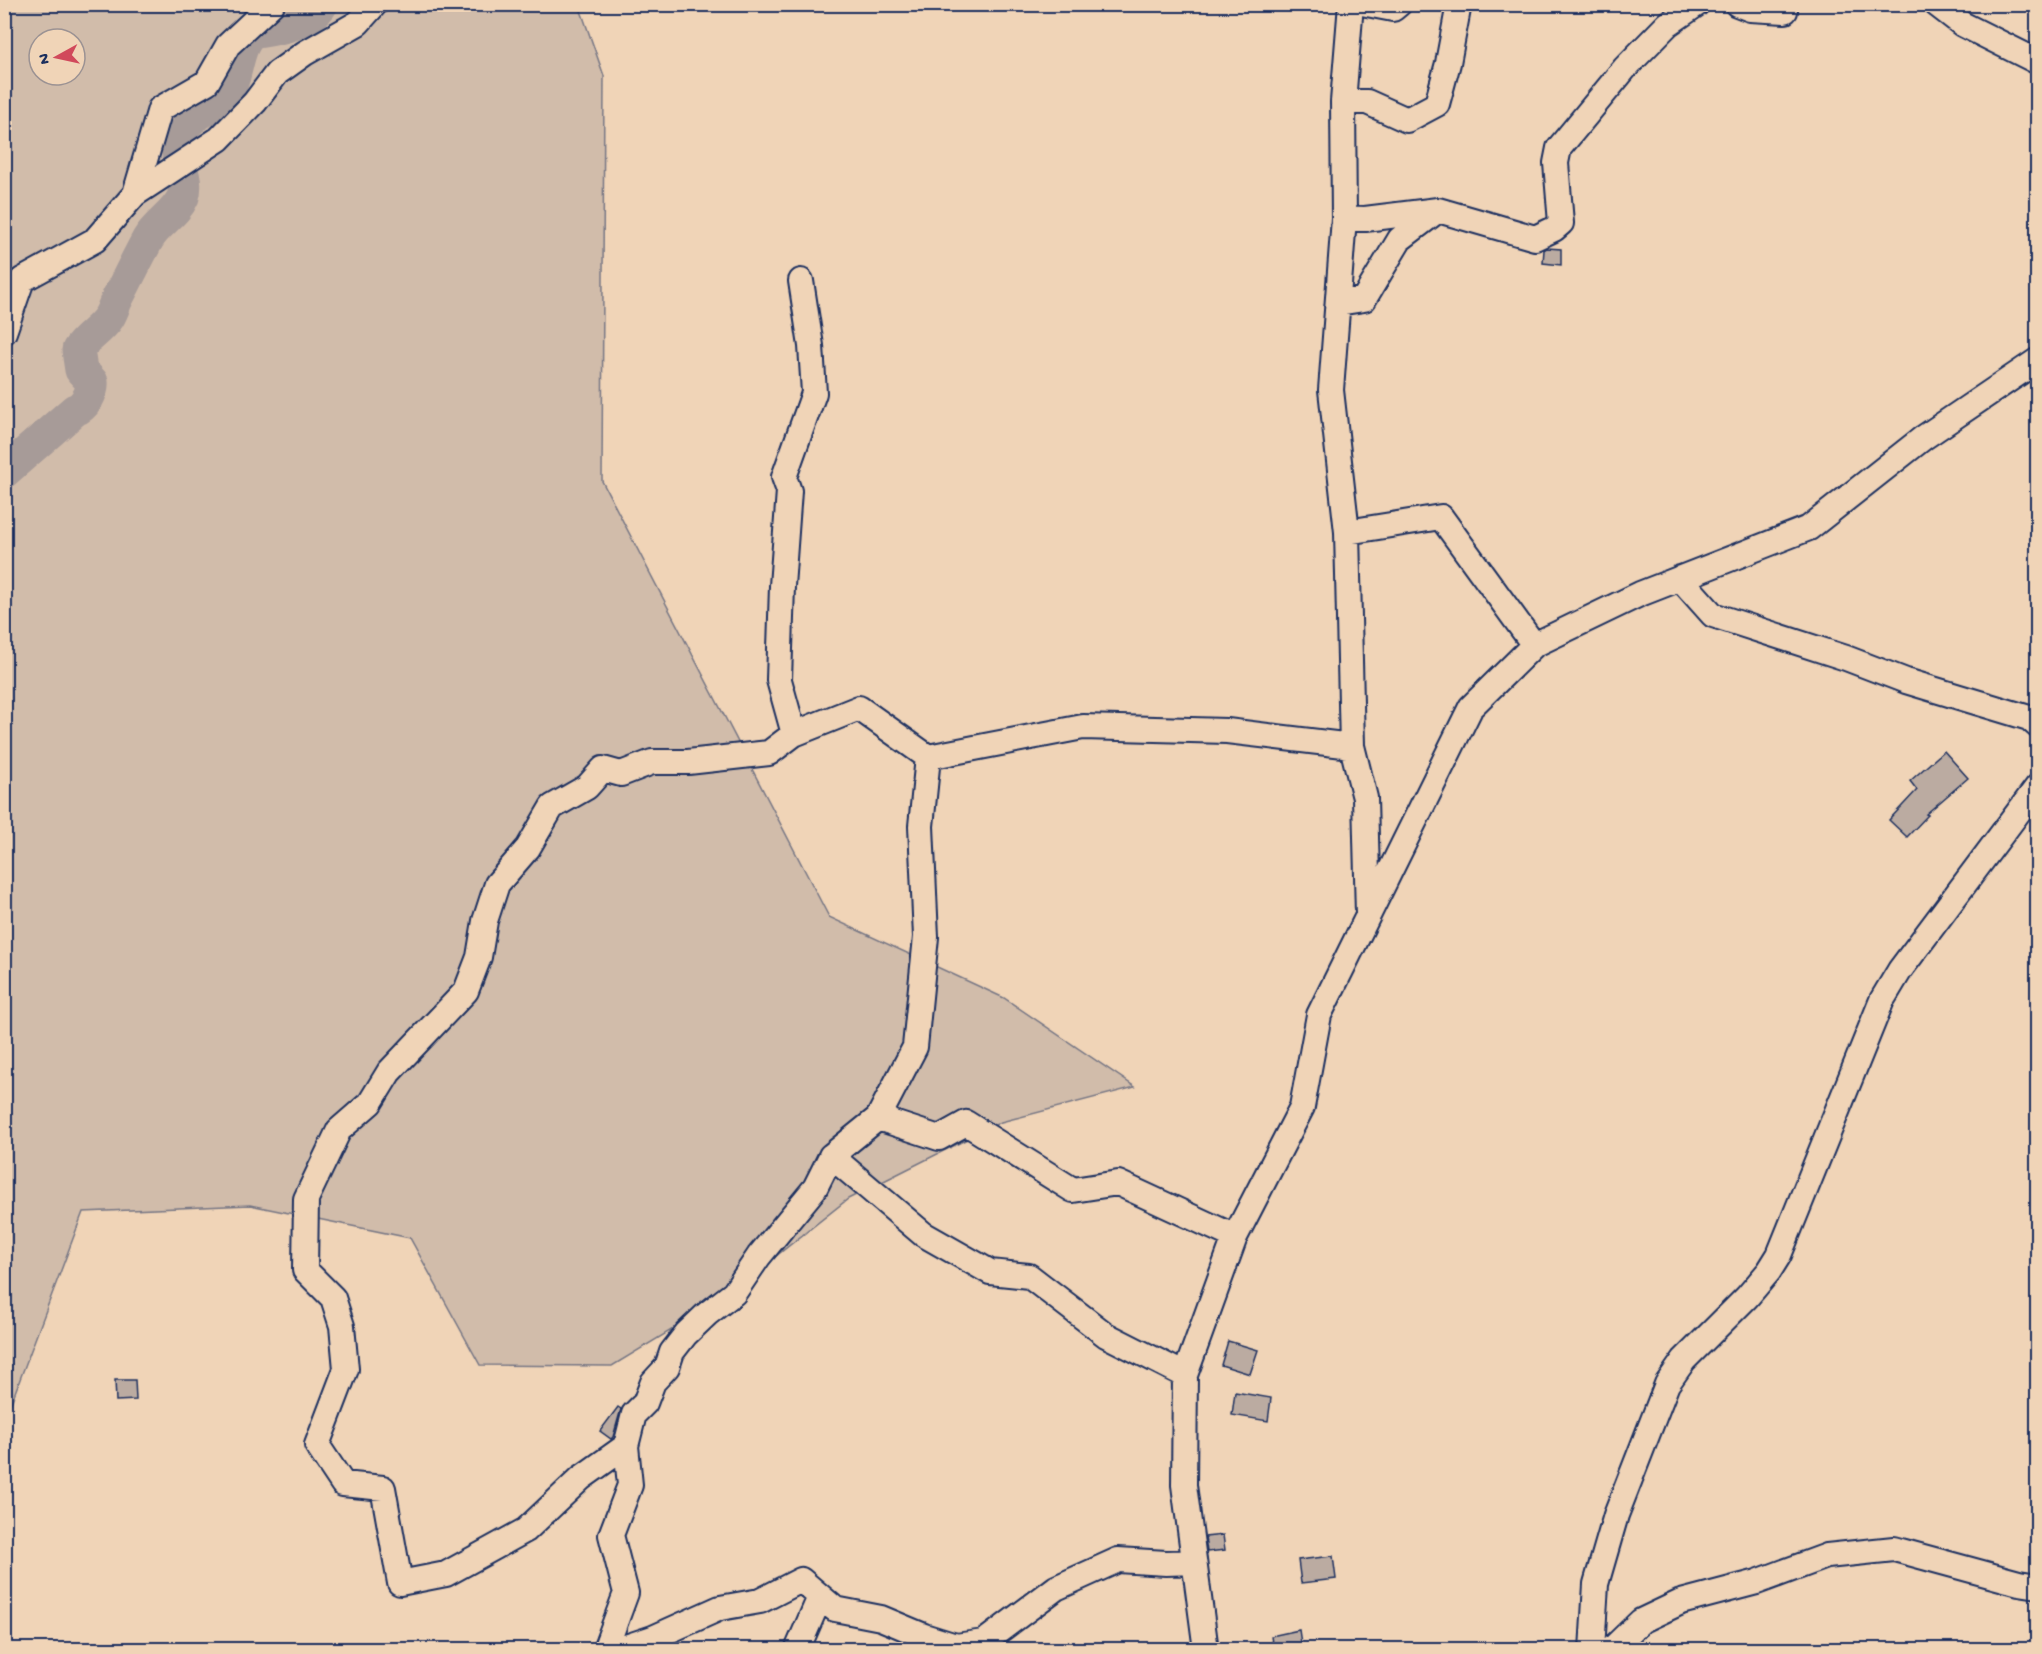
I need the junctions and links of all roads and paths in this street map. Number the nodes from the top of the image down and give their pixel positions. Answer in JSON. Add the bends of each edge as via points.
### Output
{"nodes":[{"id":1,"x":272,"y":4,"type":"edge"},
{"id":2,"x":375,"y":4,"type":"edge"},
{"id":3,"x":1352,"y":4,"type":"edge"},
{"id":4,"x":1367,"y":4,"type":"edge"},
{"id":5,"x":1399,"y":4,"type":"edge"},
{"id":6,"x":1459,"y":4,"type":"edge"},
{"id":7,"x":1696,"y":4,"type":"edge"},
{"id":8,"x":1737,"y":4,"type":"edge"},
{"id":9,"x":1936,"y":4,"type":"edge"},
{"id":10,"x":1785,"y":11,"type":"dead end"},
{"id":11,"x":1669,"y":14,"type":"edge"},
{"id":12,"x":2037,"y":54,"type":"edge"},
{"id":13,"x":2037,"y":62,"type":"edge"},
{"id":14,"x":1343,"y":102,"type":"junction"},
{"id":15,"x":135,"y":194,"type":"junction"},
{"id":16,"x":1437,"y":210,"type":"junction"},
{"id":17,"x":1344,"y":218,"type":"junction"},
{"id":18,"x":801,"y":281,"type":"dead end"},
{"id":19,"x":1338,"y":303,"type":"junction"},
{"id":20,"x":4,"y":332,"type":"edge"},
{"id":21,"x":2037,"y":360,"type":"edge"},
{"id":22,"x":1347,"y":532,"type":"junction"},
{"id":23,"x":1680,"y":578,"type":"junction"},
{"id":24,"x":1534,"y":645,"type":"junction"},
{"id":25,"x":2037,"y":726,"type":"edge"},
{"id":26,"x":794,"y":734,"type":"junction"},
{"id":27,"x":1352,"y":746,"type":"junction"},
{"id":28,"x":928,"y":757,"type":"junction"},
{"id":29,"x":2037,"y":786,"type":"edge"},
{"id":30,"x":1368,"y":917,"type":"junction"},
{"id":31,"x":878,"y":1118,"type":"junction"},
{"id":32,"x":831,"y":1156,"type":"junction"},
{"id":33,"x":1235,"y":1237,"type":"junction"},
{"id":34,"x":1185,"y":1375,"type":"junction"},
{"id":35,"x":626,"y":1446,"type":"junction"},
{"id":36,"x":1194,"y":1562,"type":"junction"},
{"id":37,"x":2037,"y":1586,"type":"edge"},
{"id":38,"x":820,"y":1597,"type":"junction"},
{"id":39,"x":605,"y":1650,"type":"edge"},
{"id":40,"x":617,"y":1650,"type":"edge"},
{"id":41,"x":796,"y":1650,"type":"edge"},
{"id":42,"x":1206,"y":1650,"type":"edge"},
{"id":43,"x":1592,"y":1650,"type":"edge"},
{"id":44,"x":1611,"y":1650,"type":"edge"}],
"edges":[{"from":1,"to":15,"type":"street","via":[[228,45],[207,82],[160,109]]},
{"from":2,"to":15,"type":"street","via":[[358,23],[277,73],[219,139]]},
{"from":3,"to":14,"type":"street"},
{"from":4,"to":5,"type":"street","via":[[1393,9]]},
{"from":6,"to":14,"type":"street","via":[[1437,104],[1407,120],[1367,102]]},
{"from":7,"to":11,"type":"street"},
{"from":8,"to":10,"type":"street","via":[[1750,9]]},
{"from":9,"to":13,"type":"street","via":[[1962,24]]},
{"from":11,"to":16,"type":"street","via":[[1559,148],[1556,163],[1561,223],[1554,229],[1535,238]]},
{"from":12,"to":13,"type":"street"},
{"from":14,"to":17,"type":"street"},
{"from":15,"to":20,"type":"street","via":[[95,240],[22,280]]},
{"from":16,"to":17,"type":"street"},
{"from":16,"to":19,"type":"street","via":[[1401,239],[1364,299]]},
{"from":17,"to":19,"type":"street"},
{"from":18,"to":26,"type":"street","via":[[814,393],[784,477],[789,491],[779,680]]},
{"from":19,"to":22,"type":"street","via":[[1331,390]]},
{"from":21,"to":23,"type":"street","via":[[1923,438],[1809,528]]},
{"from":22,"to":24,"type":"street","via":[[1441,517]]},
{"from":22,"to":27,"type":"street"},
{"from":23,"to":24,"type":"street"},
{"from":23,"to":25,"type":"street","via":[[1713,615],[1906,681],[2029,717]]},
{"from":24,"to":30,"type":"street","via":[[1471,707]]},
{"from":26,"to":28,"type":"street","via":[[859,708]]},
{"from":26,"to":35,"type":"street","via":[[769,753],[652,762],[621,774],[603,769],[587,787],[552,807],[528,848],[497,884],[479,957],[466,991],[389,1072],[370,1103],[339,1130],[306,1199],[305,1270],[333,1298],[342,1326],[346,1369],[317,1445],[343,1484],[383,1488],[400,1583],[446,1574],[526,1530],[581,1478]]},
{"from":27,"to":28,"type":"street","via":[[1227,731],[1083,727]]},
{"from":27,"to":30,"type":"street","via":[[1365,798]]},
{"from":28,"to":31,"type":"street","via":[[921,826],[926,937],[915,1047]]},
{"from":29,"to":43,"type":"street","via":[[1900,970],[1882,1000],[1779,1256],[1747,1297],[1684,1360],[1667,1384],[1616,1515],[1596,1584]]},
{"from":30,"to":33,"type":"street","via":[[1319,1015],[1302,1107]]},
{"from":31,"to":32,"type":"street"},
{"from":31,"to":33,"type":"street","via":[[939,1138],[966,1123],[1073,1190],[1118,1183]]},
{"from":32,"to":34,"type":"street","via":[[923,1234],[990,1272],[1029,1276],[1106,1335]]},
{"from":32,"to":35,"type":"street","via":[[815,1188],[734,1293],[686,1334],[672,1352],[645,1403],[634,1414]]},
{"from":33,"to":34,"type":"street"},
{"from":34,"to":36,"type":"street","via":[[1184,1485]]},
{"from":35,"to":39,"type":"street","via":[[630,1485],[611,1535],[626,1593]]},
{"from":36,"to":38,"type":"street","via":[[1118,1560],[1056,1588],[984,1642],[956,1646],[880,1618],[836,1610]]},
{"from":36,"to":42,"type":"street"},
{"from":37,"to":44,"type":"street","via":[[1894,1549],[1827,1556],[1757,1582],[1681,1602],[1641,1621]]},
{"from":38,"to":40,"type":"street","via":[[801,1580],[760,1601],[720,1608]]},
{"from":38,"to":41,"type":"street"}]}
